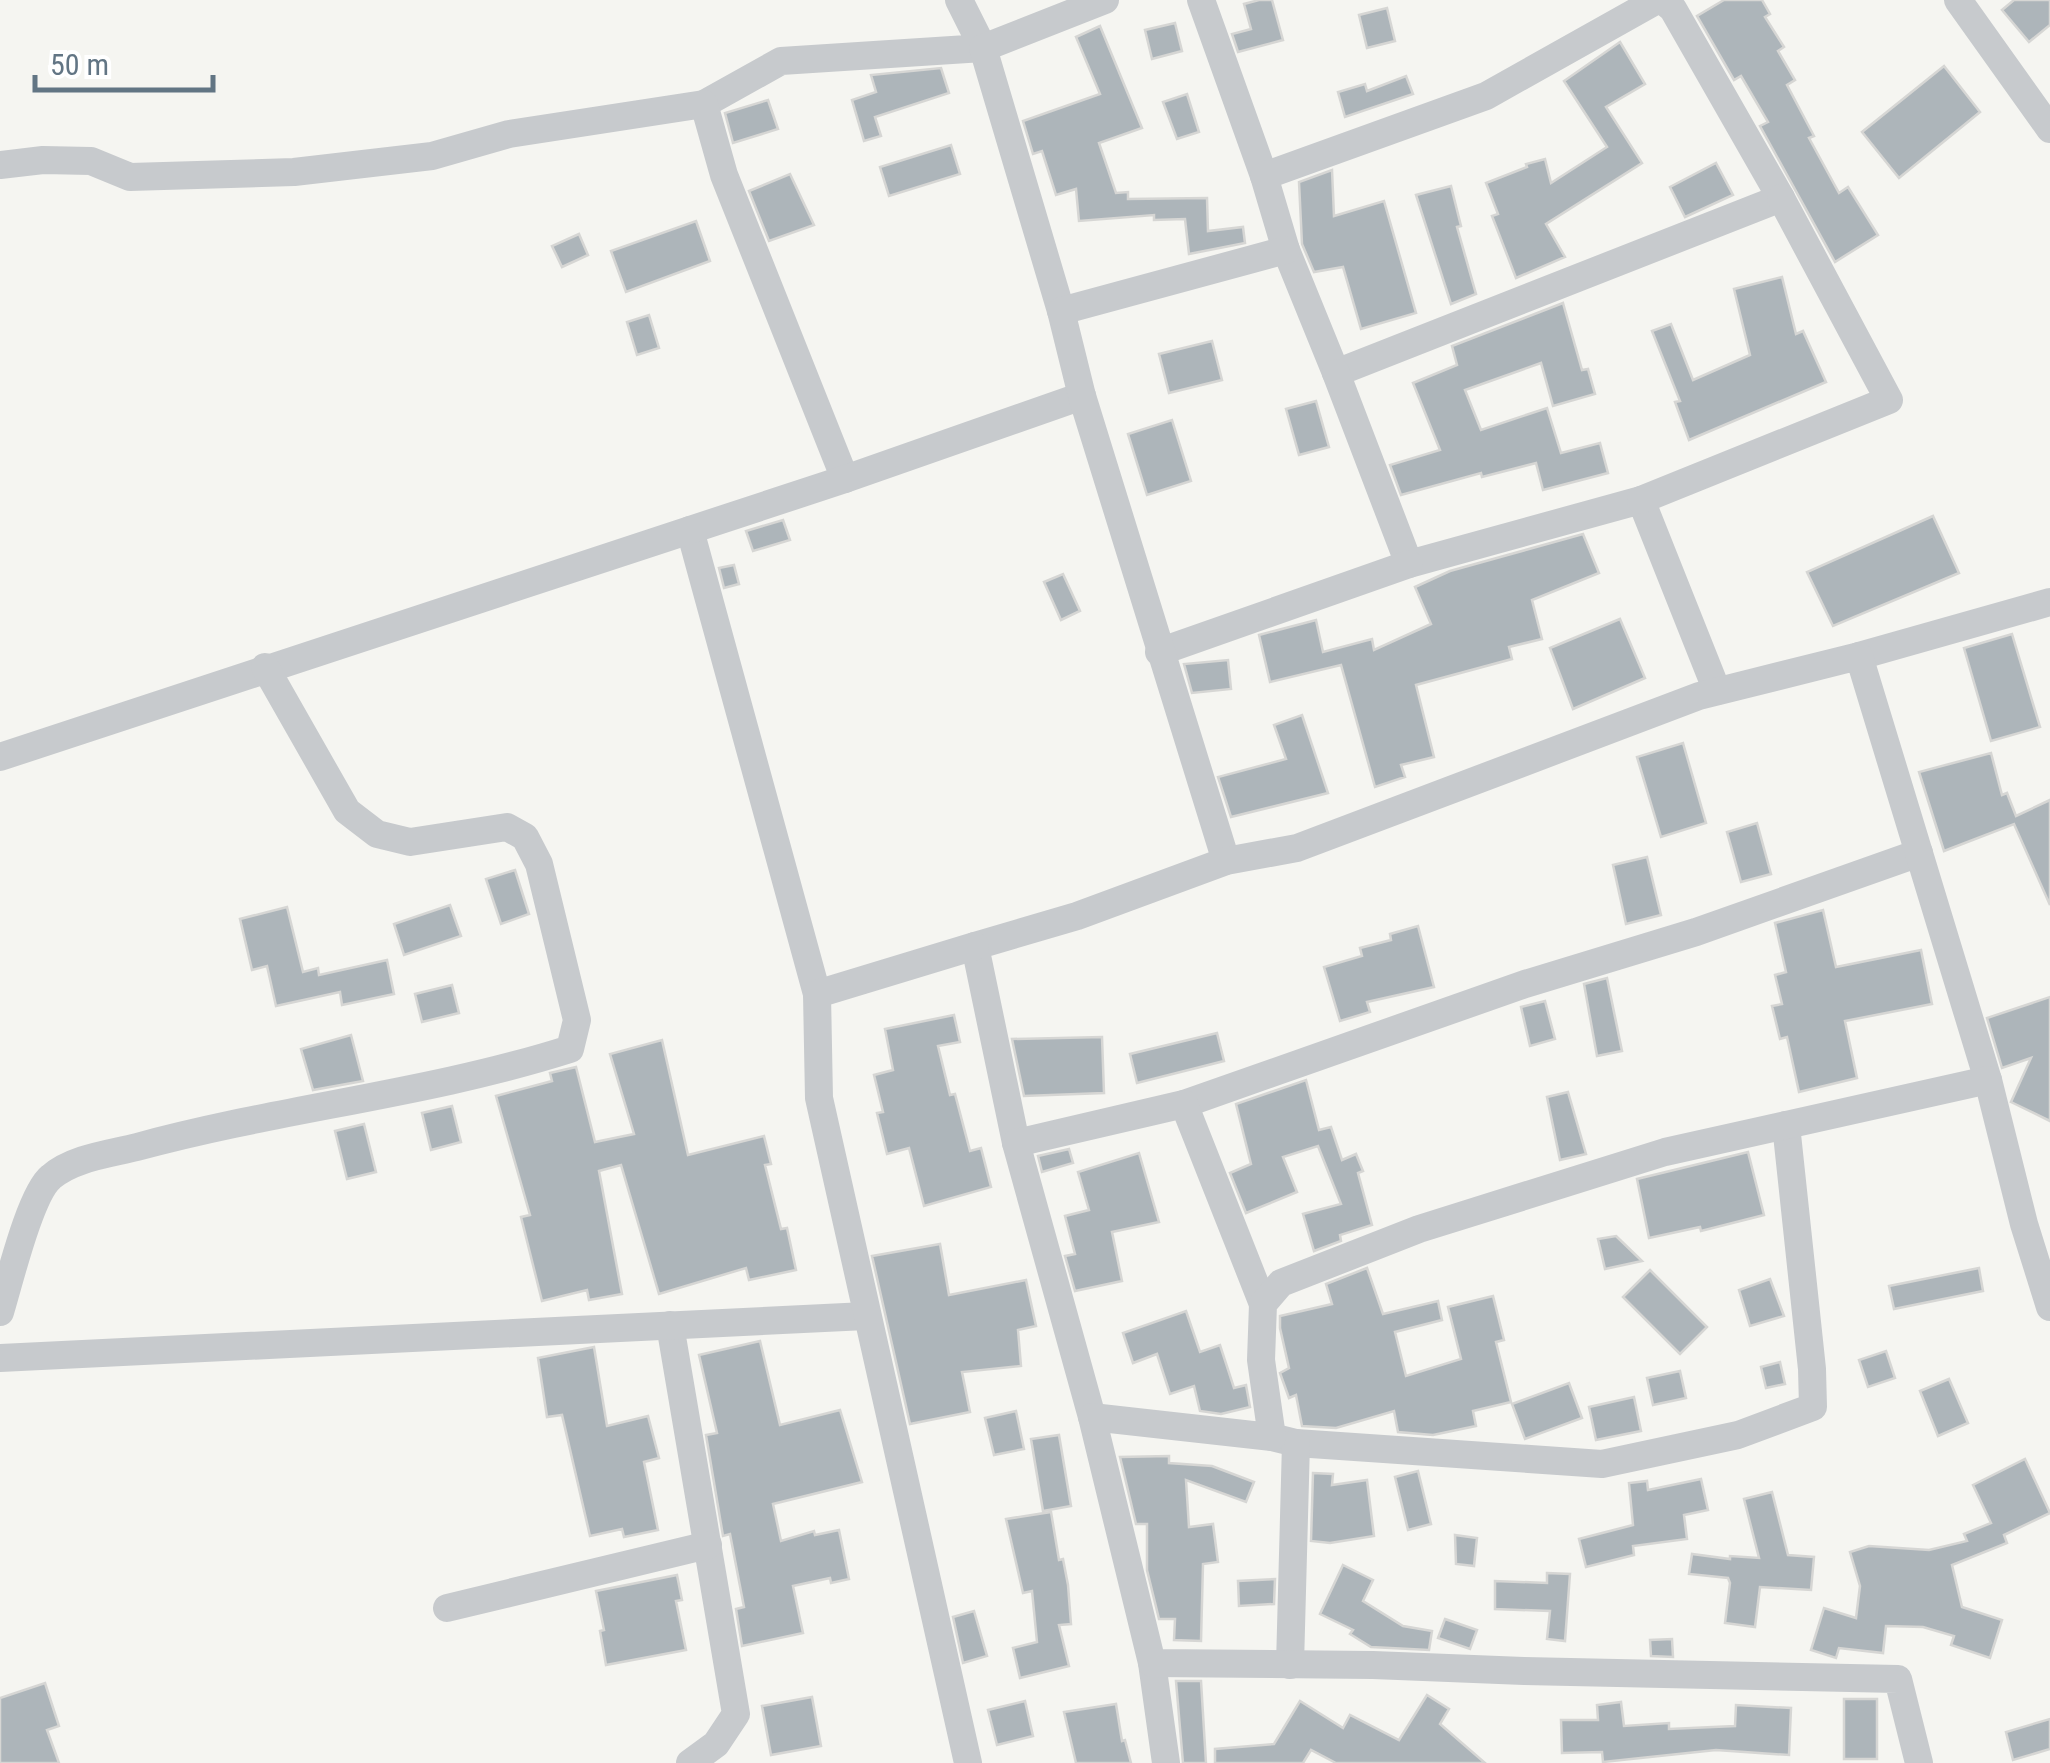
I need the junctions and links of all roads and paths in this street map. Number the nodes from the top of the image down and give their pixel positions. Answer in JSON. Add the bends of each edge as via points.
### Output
{"nodes":[{"id":1,"x":959,"y":0,"type":"edge"},
{"id":2,"x":1105,"y":0,"type":"edge"},
{"id":3,"x":1201,"y":0,"type":"edge"},
{"id":4,"x":1670,"y":2,"type":"edge"},
{"id":5,"x":1964,"y":3,"type":"edge"},
{"id":6,"x":982,"y":48,"type":"junction"},
{"id":7,"x":704,"y":104,"type":"junction"},
{"id":8,"x":2050,"y":129,"type":"edge"},
{"id":9,"x":0,"y":165,"type":"edge"},
{"id":10,"x":1264,"y":176,"type":"junction"},
{"id":11,"x":1781,"y":198,"type":"junction"},
{"id":12,"x":1286,"y":250,"type":"junction"},
{"id":13,"x":1061,"y":311,"type":"junction"},
{"id":14,"x":1336,"y":373,"type":"junction"},
{"id":15,"x":1082,"y":396,"type":"junction"},
{"id":16,"x":845,"y":479,"type":"junction"},
{"id":17,"x":1641,"y":500,"type":"junction"},
{"id":18,"x":690,"y":530,"type":"junction"},
{"id":19,"x":1409,"y":564,"type":"junction"},
{"id":20,"x":2050,"y":602,"type":"edge"},
{"id":21,"x":1160,"y":652,"type":"junction"},
{"id":22,"x":1858,"y":656,"type":"junction"},
{"id":23,"x":265,"y":668,"type":"junction"},
{"id":24,"x":1717,"y":691,"type":"junction"},
{"id":25,"x":0,"y":757,"type":"edge"},
{"id":26,"x":1919,"y":853,"type":"junction"},
{"id":27,"x":1226,"y":861,"type":"junction"},
{"id":28,"x":975,"y":946,"type":"junction"},
{"id":29,"x":817,"y":994,"type":"junction"},
{"id":30,"x":1988,"y":1080,"type":"junction"},
{"id":31,"x":1184,"y":1104,"type":"junction"},
{"id":32,"x":1786,"y":1125,"type":"junction"},
{"id":33,"x":1016,"y":1142,"type":"junction"},
{"id":34,"x":1262,"y":1304,"type":"junction"},
{"id":35,"x":2050,"y":1308,"type":"edge"},
{"id":36,"x":0,"y":1312,"type":"edge"},
{"id":37,"x":866,"y":1316,"type":"junction"},
{"id":38,"x":670,"y":1325,"type":"junction"},
{"id":39,"x":0,"y":1358,"type":"edge"},
{"id":40,"x":1092,"y":1417,"type":"junction"},
{"id":41,"x":1284,"y":1440,"type":"junction"},
{"id":42,"x":708,"y":1546,"type":"junction"},
{"id":43,"x":447,"y":1608,"type":"dead end"},
{"id":44,"x":1152,"y":1664,"type":"junction"},
{"id":45,"x":1290,"y":1665,"type":"junction"},
{"id":46,"x":690,"y":1763,"type":"edge"},
{"id":47,"x":968,"y":1763,"type":"edge"},
{"id":48,"x":1166,"y":1763,"type":"edge"},
{"id":49,"x":1919,"y":1763,"type":"edge"}],
"edges":[{"from":1,"to":6,"type":"street"},
{"from":2,"to":6,"type":"street"},
{"from":3,"to":10,"type":"street"},
{"from":4,"to":10,"type":"street","via":[[1486,96]]},
{"from":4,"to":11,"type":"street"},
{"from":5,"to":8,"type":"street"},
{"from":6,"to":7,"type":"street","via":[[781,61]]},
{"from":6,"to":13,"type":"street"},
{"from":7,"to":9,"type":"street","via":[[509,134],[432,156],[294,172],[130,177],[90,161]]},
{"from":7,"to":16,"type":"street","via":[[724,175]]},
{"from":10,"to":12,"type":"street"},
{"from":11,"to":14,"type":"street"},
{"from":11,"to":17,"type":"street","via":[[1889,400]]},
{"from":12,"to":13,"type":"street"},
{"from":12,"to":14,"type":"street"},
{"from":13,"to":15,"type":"street"},
{"from":14,"to":19,"type":"street"},
{"from":15,"to":16,"type":"street"},
{"from":15,"to":21,"type":"street"},
{"from":16,"to":18,"type":"street"},
{"from":17,"to":19,"type":"street"},
{"from":17,"to":24,"type":"street"},
{"from":18,"to":23,"type":"street"},
{"from":18,"to":29,"type":"street"},
{"from":19,"to":21,"type":"street"},
{"from":20,"to":22,"type":"street"},
{"from":21,"to":27,"type":"street"},
{"from":22,"to":24,"type":"street"},
{"from":22,"to":26,"type":"street"},
{"from":23,"to":25,"type":"street"},
{"from":23,"to":36,"type":"street","via":[[346,811],[377,834],[410,842],[508,827],[525,837],[539,864],[577,1020],[570,1049],[65,1166],[46,1180]]},
{"from":24,"to":27,"type":"street","via":[[1297,848]]},
{"from":26,"to":30,"type":"street"},
{"from":26,"to":31,"type":"street"},
{"from":27,"to":28,"type":"street"},
{"from":28,"to":29,"type":"street"},
{"from":28,"to":33,"type":"street"},
{"from":29,"to":37,"type":"street","via":[[819,1098]]},
{"from":30,"to":32,"type":"street"},
{"from":30,"to":35,"type":"street"},
{"from":31,"to":33,"type":"street"},
{"from":31,"to":34,"type":"street"},
{"from":32,"to":34,"type":"street","via":[[1665,1152],[1418,1229],[1281,1283]]},
{"from":32,"to":41,"type":"street","via":[[1812,1407],[1738,1435],[1602,1464]]},
{"from":33,"to":40,"type":"street"},
{"from":34,"to":41,"type":"street","via":[[1261,1360]]},
{"from":37,"to":38,"type":"street"},
{"from":37,"to":47,"type":"street"},
{"from":38,"to":39,"type":"street"},
{"from":38,"to":42,"type":"street"},
{"from":40,"to":41,"type":"street"},
{"from":40,"to":44,"type":"street"},
{"from":41,"to":45,"type":"street"},
{"from":42,"to":43,"type":"street"},
{"from":42,"to":46,"type":"street","via":[[736,1714],[716,1744]]},
{"from":44,"to":45,"type":"street"},
{"from":44,"to":48,"type":"street"},
{"from":45,"to":49,"type":"street","via":[[1898,1678]]}]}
